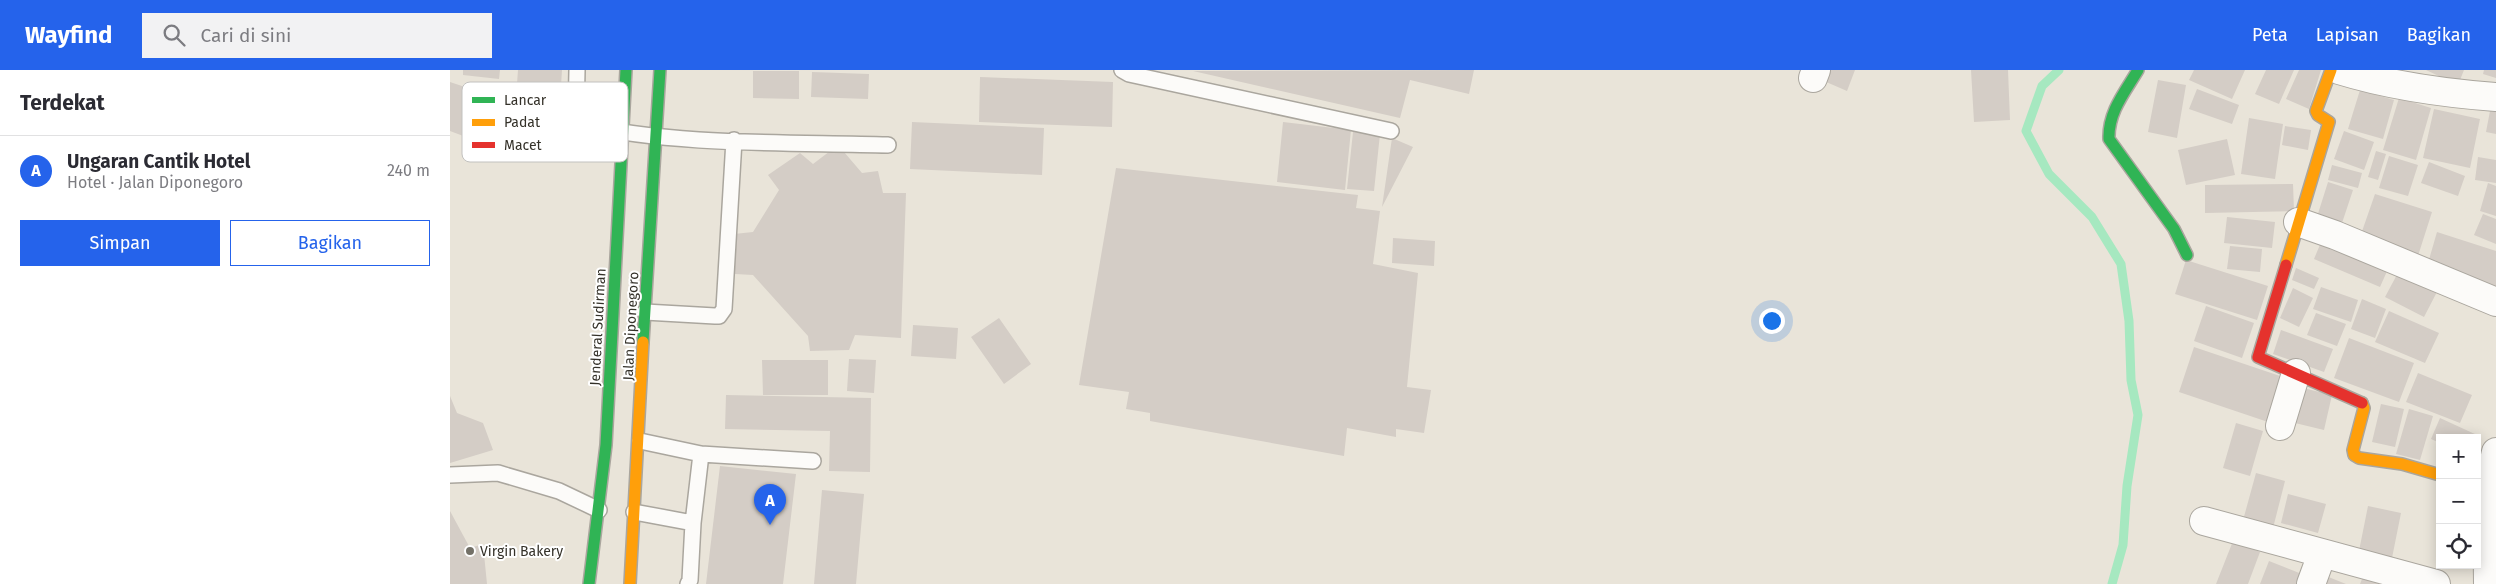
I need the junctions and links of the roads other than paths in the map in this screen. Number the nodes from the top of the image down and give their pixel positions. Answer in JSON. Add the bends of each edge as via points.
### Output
{"nodes":[{"id":1,"x":660,"y":70,"type":"edge"},
{"id":2,"x":1122,"y":70,"type":"edge"},
{"id":3,"x":2138,"y":70,"type":"edge"},
{"id":4,"x":2331,"y":70,"type":"edge"},
{"id":5,"x":2339,"y":70,"type":"edge"},
{"id":6,"x":2496,"y":97,"type":"edge"},
{"id":7,"x":1391,"y":131,"type":"dead end"},
{"id":8,"x":628,"y":134,"type":"edge"},
{"id":9,"x":658,"y":136,"type":"junction"},
{"id":10,"x":734,"y":140,"type":"junction"},
{"id":11,"x":888,"y":145,"type":"dead end"},
{"id":12,"x":621,"y":162,"type":"edge"},
{"id":13,"x":2298,"y":222,"type":"junction"},
{"id":14,"x":2188,"y":255,"type":"dead end"},
{"id":15,"x":2496,"y":302,"type":"edge"},
{"id":16,"x":646,"y":312,"type":"junction"},
{"id":17,"x":2296,"y":373,"type":"junction"},
{"id":18,"x":2280,"y":426,"type":"dead end"},
{"id":19,"x":640,"y":441,"type":"junction"},
{"id":20,"x":2496,"y":452,"type":"edge"},
{"id":21,"x":701,"y":454,"type":"junction"},
{"id":22,"x":813,"y":461,"type":"dead end"},
{"id":23,"x":2436,"y":474,"type":"edge"},
{"id":24,"x":450,"y":475,"type":"edge"},
{"id":25,"x":2482,"y":487,"type":"edge"},
{"id":26,"x":603,"y":510,"type":"junction"},
{"id":27,"x":630,"y":512,"type":"junction"},
{"id":28,"x":2204,"y":522,"type":"dead end"},
{"id":29,"x":693,"y":523,"type":"junction"},
{"id":30,"x":2322,"y":554,"type":"junction"},
{"id":31,"x":589,"y":584,"type":"edge"},
{"id":32,"x":633,"y":584,"type":"edge"},
{"id":33,"x":688,"y":584,"type":"edge"},
{"id":34,"x":2311,"y":584,"type":"edge"},
{"id":35,"x":2436,"y":584,"type":"edge"},
{"id":36,"x":2488,"y":584,"type":"edge"}],
"edges":[{"from":1,"to":9,"type":"main road","name":"Jalan Diponegoro"},
{"from":2,"to":7,"type":"lane"},
{"from":3,"to":14,"type":"main road","via":[[2110,119],[2109,139],[2174,230]]},
{"from":4,"to":13,"type":"main road","via":[[2316,111],[2329,122]]},
{"from":5,"to":6,"type":"street","via":[[2376,81],[2441,93]]},
{"from":8,"to":9,"type":"lane"},
{"from":9,"to":10,"type":"lane"},
{"from":9,"to":16,"type":"main road","name":"Jalan Diponegoro"},
{"from":10,"to":11,"type":"lane"},
{"from":10,"to":16,"type":"lane","via":[[722,313],[715,316]]},
{"from":12,"to":26,"type":"main road","name":"Jenderal Sudirman"},
{"from":13,"to":15,"type":"street"},
{"from":13,"to":17,"type":"main road","via":[[2258,353],[2262,360]]},
{"from":16,"to":19,"type":"main road","name":"Jalan Diponegoro"},
{"from":17,"to":18,"type":"street"},
{"from":17,"to":23,"type":"main road","via":[[2362,403],[2364,408],[2354,455]]},
{"from":19,"to":21,"type":"lane"},
{"from":19,"to":27,"type":"main road","name":"Jalan Diponegoro"},
{"from":20,"to":25,"type":"street"},
{"from":21,"to":22,"type":"lane"},
{"from":21,"to":29,"type":"lane"},
{"from":24,"to":26,"type":"lane","via":[[498,473],[559,491]]},
{"from":25,"to":36,"type":"street"},
{"from":26,"to":31,"type":"main road","name":"Jenderal Sudirman"},
{"from":27,"to":29,"type":"lane"},
{"from":27,"to":32,"type":"main road","name":"Jalan Diponegoro"},
{"from":28,"to":30,"type":"street"},
{"from":29,"to":33,"type":"lane"},
{"from":30,"to":34,"type":"street"},
{"from":30,"to":35,"type":"street"}]}
